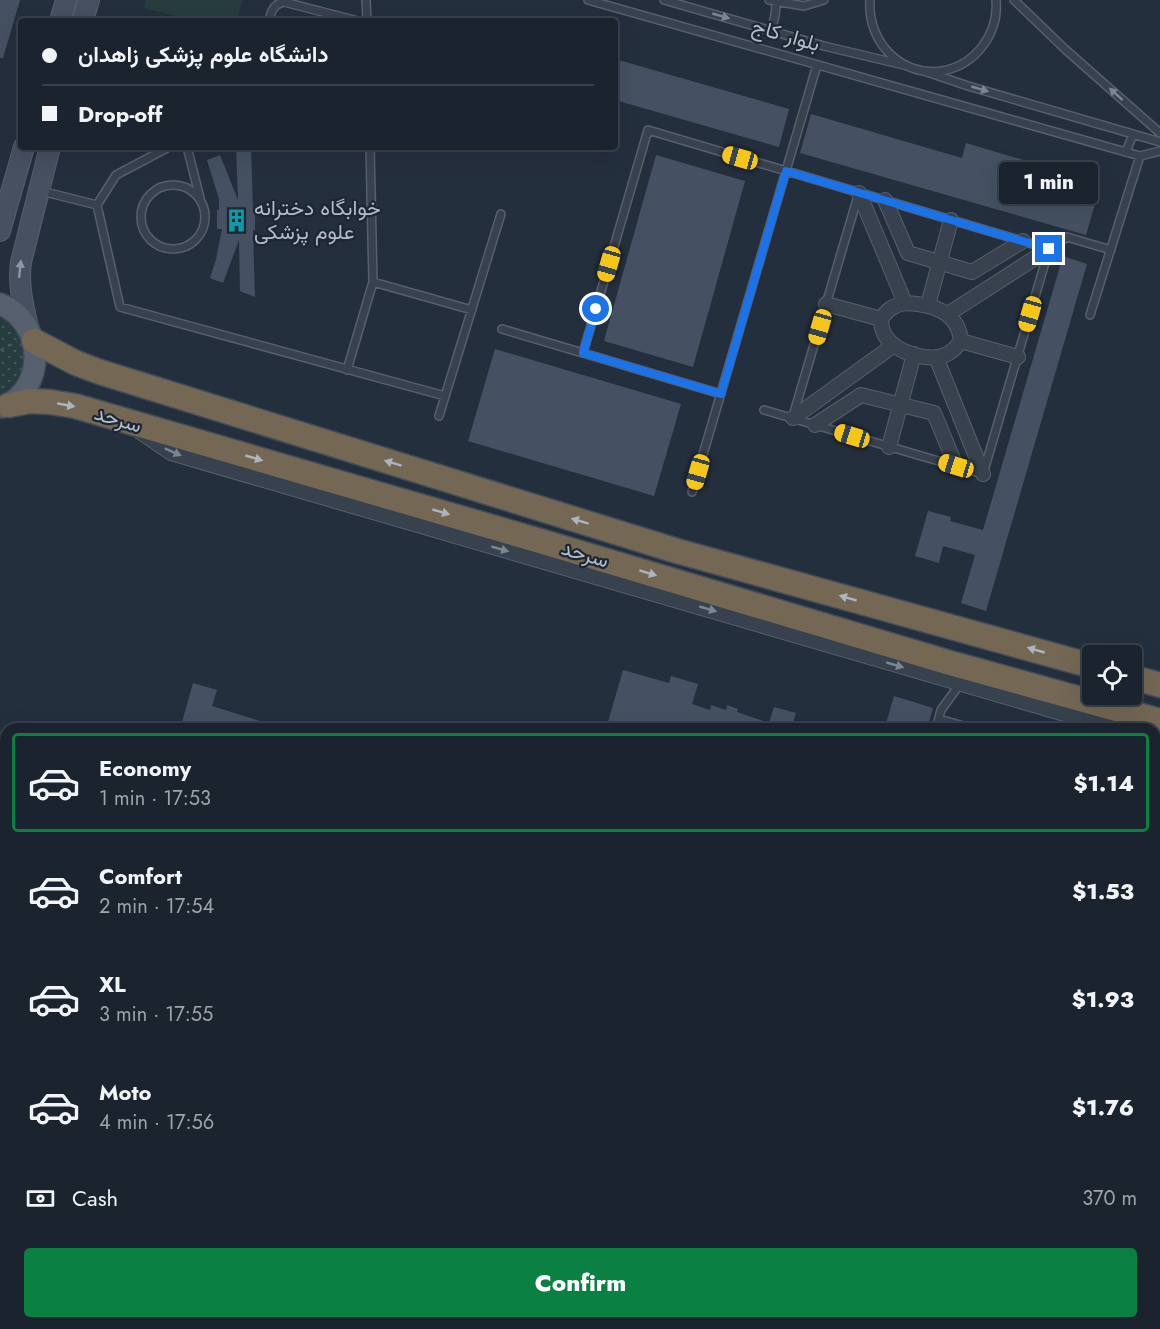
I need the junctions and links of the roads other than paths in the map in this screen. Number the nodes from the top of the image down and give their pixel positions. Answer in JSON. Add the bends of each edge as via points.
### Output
{"nodes":[{"id":1,"x":66,"y":0,"type":"edge"},
{"id":2,"x":89,"y":0,"type":"edge"},
{"id":3,"x":366,"y":0,"type":"edge"},
{"id":4,"x":588,"y":0,"type":"edge"},
{"id":5,"x":664,"y":0,"type":"edge"},
{"id":6,"x":824,"y":0,"type":"edge"},
{"id":7,"x":870,"y":0,"type":"edge"},
{"id":8,"x":996,"y":0,"type":"edge"},
{"id":9,"x":1014,"y":0,"type":"edge"},
{"id":10,"x":772,"y":1,"type":"edge"},
{"id":11,"x":61,"y":18,"type":"edge"},
{"id":12,"x":84,"y":18,"type":"edge"},
{"id":13,"x":270,"y":18,"type":"edge"},
{"id":14,"x":346,"y":18,"type":"edge"},
{"id":15,"x":367,"y":18,"type":"edge"},
{"id":16,"x":770,"y":31,"type":"junction"},
{"id":17,"x":817,"y":64,"type":"junction"},
{"id":18,"x":908,"y":66,"type":"junction"},
{"id":19,"x":924,"y":70,"type":"junction"},
{"id":20,"x":1160,"y":133,"type":"edge"},
{"id":21,"x":1132,"y":134,"type":"junction"},
{"id":22,"x":1160,"y":142,"type":"edge"},
{"id":23,"x":23,"y":150,"type":"edge"},
{"id":24,"x":49,"y":150,"type":"edge"},
{"id":25,"x":163,"y":150,"type":"edge"},
{"id":26,"x":188,"y":150,"type":"edge"},
{"id":27,"x":369,"y":150,"type":"edge"},
{"id":28,"x":1160,"y":151,"type":"edge"},
{"id":29,"x":1126,"y":152,"type":"junction"},
{"id":30,"x":1140,"y":156,"type":"junction"},
{"id":31,"x":786,"y":171,"type":"junction"},
{"id":32,"x":38,"y":191,"type":"junction"},
{"id":33,"x":859,"y":193,"type":"junction"},
{"id":34,"x":885,"y":200,"type":"junction"},
{"id":35,"x":202,"y":203,"type":"junction"},
{"id":36,"x":97,"y":205,"type":"junction"},
{"id":37,"x":501,"y":214,"type":"dead end"},
{"id":38,"x":951,"y":220,"type":"junction"},
{"id":39,"x":0,"y":231,"type":"edge"},
{"id":40,"x":1023,"y":241,"type":"junction"},
{"id":41,"x":1049,"y":249,"type":"junction"},
{"id":42,"x":1111,"y":250,"type":"junction"},
{"id":43,"x":939,"y":262,"type":"junction"},
{"id":44,"x":373,"y":282,"type":"junction"},
{"id":45,"x":906,"y":303,"type":"junction"},
{"id":46,"x":0,"y":304,"type":"edge"},
{"id":47,"x":826,"y":304,"type":"junction"},
{"id":48,"x":928,"y":305,"type":"junction"},
{"id":49,"x":472,"y":310,"type":"junction"},
{"id":50,"x":948,"y":314,"type":"junction"},
{"id":51,"x":1090,"y":315,"type":"dead end"},
{"id":52,"x":881,"y":319,"type":"junction"},
{"id":53,"x":502,"y":329,"type":"dead end"},
{"id":54,"x":27,"y":336,"type":"junction"},
{"id":55,"x":961,"y":341,"type":"junction"},
{"id":56,"x":894,"y":345,"type":"junction"},
{"id":57,"x":583,"y":353,"type":"junction"},
{"id":58,"x":914,"y":354,"type":"junction"},
{"id":59,"x":936,"y":357,"type":"junction"},
{"id":60,"x":1017,"y":357,"type":"junction"},
{"id":61,"x":347,"y":369,"type":"junction"},
{"id":62,"x":721,"y":394,"type":"junction"},
{"id":63,"x":445,"y":396,"type":"junction"},
{"id":64,"x":900,"y":405,"type":"junction"},
{"id":65,"x":4,"y":406,"type":"edge"},
{"id":66,"x":764,"y":410,"type":"dead end"},
{"id":67,"x":439,"y":416,"type":"dead end"},
{"id":68,"x":793,"y":418,"type":"junction"},
{"id":69,"x":123,"y":421,"type":"junction"},
{"id":70,"x":815,"y":425,"type":"junction"},
{"id":71,"x":889,"y":447,"type":"junction"},
{"id":72,"x":956,"y":466,"type":"junction"},
{"id":73,"x":983,"y":474,"type":"junction"},
{"id":74,"x":692,"y":492,"type":"dead end"},
{"id":75,"x":1082,"y":663,"type":"edge"},
{"id":76,"x":1142,"y":680,"type":"edge"},
{"id":77,"x":960,"y":684,"type":"junction"},
{"id":78,"x":1160,"y":685,"type":"edge"},
{"id":79,"x":939,"y":719,"type":"junction"},
{"id":80,"x":1160,"y":721,"type":"edge"},
{"id":81,"x":938,"y":723,"type":"edge"},
{"id":82,"x":953,"y":723,"type":"edge"},
{"id":83,"x":1095,"y":723,"type":"edge"}],
"edges":[{"from":1,"to":11,"type":"main road"},
{"from":2,"to":12,"type":"main road"},
{"from":3,"to":15,"type":"lane"},
{"from":4,"to":17,"type":"lane"},
{"from":5,"to":16,"type":"lane","name":"بلوار کاج","one_way":true},
{"from":6,"to":10,"type":"lane","name":"بلوار کاج","via":[[804,6]]},
{"from":7,"to":18,"type":"lane","via":[[877,38],[885,50]]},
{"from":8,"to":19,"type":"lane","via":[[994,27],[974,56],[942,71]]},
{"from":20,"to":9,"type":"lane","one_way":true},
{"from":10,"to":16,"type":"lane","via":[[776,12]]},
{"from":13,"to":14,"type":"lane","via":[[273,8],[284,2]]},
{"from":16,"to":18,"type":"lane","name":"بلوار کاج"},
{"from":17,"to":29,"type":"lane"},
{"from":17,"to":31,"type":"lane"},
{"from":18,"to":19,"type":"lane","name":"بلوار کاج"},
{"from":19,"to":21,"type":"lane","one_way":true},
{"from":21,"to":22,"type":"lane"},
{"from":21,"to":29,"type":"lane"},
{"from":23,"to":39,"type":"main road"},
{"from":24,"to":32,"type":"main road"},
{"from":25,"to":36,"type":"lane","via":[[116,175]]},
{"from":26,"to":35,"type":"lane"},
{"from":27,"to":44,"type":"lane"},
{"from":28,"to":30,"type":"lane"},
{"from":29,"to":30,"type":"lane"},
{"from":30,"to":42,"type":"lane"},
{"from":31,"to":33,"type":"lane"},
{"from":31,"to":57,"type":"lane","via":[[648,130]]},
{"from":31,"to":62,"type":"lane"},
{"from":32,"to":36,"type":"lane"},
{"from":54,"to":32,"type":"main road","one_way":true,"via":[[19,278]]},
{"from":33,"to":34,"type":"lane"},
{"from":33,"to":45,"type":"street"},
{"from":33,"to":47,"type":"lane"},
{"from":34,"to":38,"type":"lane"},
{"from":34,"to":43,"type":"street","via":[[908,253]]},
{"from":35,"to":35,"type":"lane","via":[[183,187],[159,188],[143,207],[144,231],[162,247],[187,246],[203,228]]},
{"from":36,"to":61,"type":"lane","via":[[120,307]]},
{"from":37,"to":49,"type":"lane"},
{"from":38,"to":40,"type":"lane"},
{"from":38,"to":43,"type":"street"},
{"from":40,"to":41,"type":"lane"},
{"from":40,"to":43,"type":"street","via":[[972,272]]},
{"from":41,"to":42,"type":"lane","via":[[1067,237]]},
{"from":41,"to":50,"type":"street"},
{"from":41,"to":60,"type":"lane"},
{"from":42,"to":51,"type":"lane"},
{"from":43,"to":48,"type":"street"},
{"from":44,"to":49,"type":"lane"},
{"from":44,"to":61,"type":"lane"},
{"from":45,"to":48,"type":"street"},
{"from":45,"to":52,"type":"street","via":[[887,310]]},
{"from":46,"to":54,"type":"main road","via":[[19,315]]},
{"from":47,"to":52,"type":"street"},
{"from":47,"to":68,"type":"lane"},
{"from":48,"to":50,"type":"street"},
{"from":49,"to":63,"type":"lane"},
{"from":50,"to":55,"type":"street","via":[[960,330]]},
{"from":52,"to":56,"type":"street","via":[[882,330]]},
{"from":53,"to":57,"type":"lane"},
{"from":54,"to":65,"type":"main road","via":[[36,355],[34,370],[20,396]]},
{"from":75,"to":54,"type":"highway","name":"سرحد","one_way":true,"via":[[677,551],[99,372]]},
{"from":55,"to":59,"type":"street","via":[[955,350]]},
{"from":55,"to":60,"type":"street"},
{"from":56,"to":58,"type":"street"},
{"from":56,"to":68,"type":"street"},
{"from":57,"to":62,"type":"lane"},
{"from":58,"to":59,"type":"street"},
{"from":58,"to":64,"type":"street"},
{"from":59,"to":73,"type":"street"},
{"from":60,"to":73,"type":"lane"},
{"from":61,"to":63,"type":"lane"},
{"from":62,"to":74,"type":"lane"},
{"from":63,"to":67,"type":"lane"},
{"from":64,"to":70,"type":"street","via":[[861,395]]},
{"from":64,"to":71,"type":"street"},
{"from":64,"to":72,"type":"street","via":[[934,413]]},
{"from":65,"to":69,"type":"highway","name":"سرحد","one_way":true,"via":[[50,402]]},
{"from":66,"to":68,"type":"lane"},
{"from":68,"to":70,"type":"lane"},
{"from":69,"to":77,"type":"street","one_way":true,"via":[[171,453]]},
{"from":69,"to":80,"type":"highway","name":"سرحد","one_way":true},
{"from":70,"to":71,"type":"lane"},
{"from":71,"to":72,"type":"lane"},
{"from":72,"to":73,"type":"lane"},
{"from":76,"to":78,"type":"highway"},
{"from":77,"to":79,"type":"lane"},
{"from":77,"to":83,"type":"street"},
{"from":79,"to":81,"type":"lane"},
{"from":79,"to":82,"type":"lane"}]}
